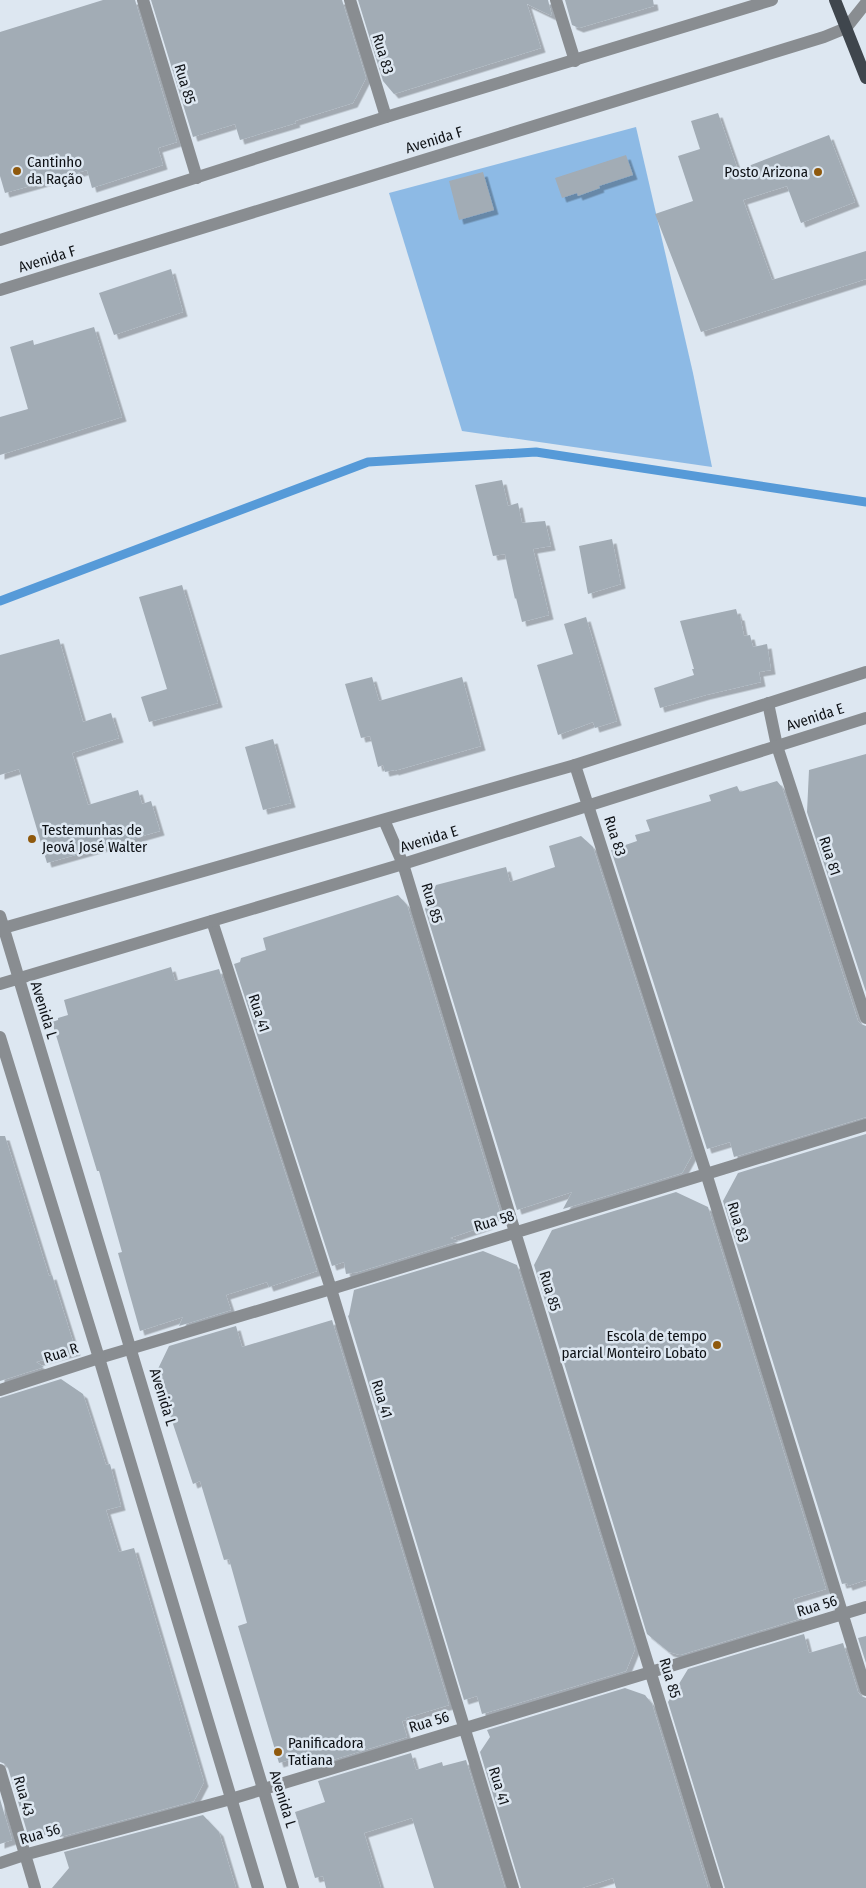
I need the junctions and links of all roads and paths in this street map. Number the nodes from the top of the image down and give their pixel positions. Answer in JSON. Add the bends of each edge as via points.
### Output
{"nodes":[{"id":1,"x":142,"y":0,"type":"edge"},
{"id":2,"x":350,"y":0,"type":"edge"},
{"id":3,"x":556,"y":0,"type":"edge"},
{"id":4,"x":772,"y":0,"type":"edge"},
{"id":5,"x":835,"y":0,"type":"edge"},
{"id":6,"x":866,"y":3,"type":"edge"},
{"id":7,"x":846,"y":28,"type":"junction"},
{"id":8,"x":862,"y":54,"type":"edge"},
{"id":9,"x":575,"y":61,"type":"junction"},
{"id":10,"x":866,"y":78,"type":"edge"},
{"id":11,"x":386,"y":117,"type":"junction"},
{"id":12,"x":197,"y":178,"type":"junction"},
{"id":13,"x":0,"y":239,"type":"edge"},
{"id":14,"x":0,"y":290,"type":"edge"},
{"id":15,"x":866,"y":672,"type":"edge"},
{"id":16,"x":768,"y":703,"type":"junction"},
{"id":17,"x":866,"y":718,"type":"edge"},
{"id":18,"x":777,"y":746,"type":"junction"},
{"id":19,"x":575,"y":765,"type":"junction"},
{"id":20,"x":588,"y":806,"type":"junction"},
{"id":21,"x":384,"y":820,"type":"junction"},
{"id":22,"x":404,"y":864,"type":"junction"},
{"id":23,"x":212,"y":921,"type":"junction"},
{"id":24,"x":1,"y":924,"type":"edge"},
{"id":25,"x":18,"y":978,"type":"junction"},
{"id":26,"x":0,"y":984,"type":"edge"},
{"id":27,"x":866,"y":1018,"type":"edge"},
{"id":28,"x":0,"y":1037,"type":"edge"},
{"id":29,"x":866,"y":1125,"type":"edge"},
{"id":30,"x":706,"y":1173,"type":"junction"},
{"id":31,"x":514,"y":1232,"type":"junction"},
{"id":32,"x":331,"y":1289,"type":"junction"},
{"id":33,"x":132,"y":1349,"type":"junction"},
{"id":34,"x":100,"y":1358,"type":"junction"},
{"id":35,"x":0,"y":1390,"type":"edge"},
{"id":36,"x":866,"y":1608,"type":"edge"},
{"id":37,"x":843,"y":1616,"type":"junction"},
{"id":38,"x":651,"y":1672,"type":"junction"},
{"id":39,"x":866,"y":1690,"type":"edge"},
{"id":40,"x":464,"y":1728,"type":"junction"},
{"id":41,"x":0,"y":1770,"type":"edge"},
{"id":42,"x":263,"y":1789,"type":"junction"},
{"id":43,"x":231,"y":1799,"type":"junction"},
{"id":44,"x":24,"y":1855,"type":"junction"},
{"id":45,"x":0,"y":1863,"type":"edge"},
{"id":46,"x":35,"y":1888,"type":"edge"},
{"id":47,"x":258,"y":1888,"type":"edge"},
{"id":48,"x":293,"y":1888,"type":"edge"},
{"id":49,"x":513,"y":1888,"type":"edge"},
{"id":50,"x":717,"y":1888,"type":"edge"}],
"edges":[{"from":1,"to":12,"type":"street","name":"Rua 85"},
{"from":2,"to":11,"type":"street","name":"Rua 83"},
{"from":3,"to":9,"type":"street"},
{"from":4,"to":9,"type":"street"},
{"from":5,"to":7,"type":"main road"},
{"from":6,"to":7,"type":"street"},
{"from":7,"to":8,"type":"main road"},
{"from":7,"to":14,"type":"street","name":"Avenida F"},
{"from":8,"to":10,"type":"main road"},
{"from":9,"to":11,"type":"street"},
{"from":11,"to":12,"type":"street"},
{"from":12,"to":13,"type":"street"},
{"from":15,"to":16,"type":"street","name":"Avenida E"},
{"from":16,"to":18,"type":"street","name":"Rua 81"},
{"from":16,"to":19,"type":"street","name":"Avenida E"},
{"from":17,"to":18,"type":"street","name":"Avenida E"},
{"from":18,"to":20,"type":"street","name":"Avenida E"},
{"from":18,"to":27,"type":"street","name":"Rua 81"},
{"from":19,"to":20,"type":"street","name":"Rua 83"},
{"from":19,"to":21,"type":"street","name":"Avenida E"},
{"from":20,"to":22,"type":"street","name":"Avenida E"},
{"from":20,"to":30,"type":"street","name":"Rua 83"},
{"from":21,"to":22,"type":"street","name":"Rua 85"},
{"from":21,"to":24,"type":"street","name":"Avenida E"},
{"from":22,"to":23,"type":"street","name":"Avenida E"},
{"from":22,"to":31,"type":"street","name":"Rua 85"},
{"from":23,"to":25,"type":"street","name":"Avenida E"},
{"from":23,"to":32,"type":"street","name":"Rua 41"},
{"from":24,"to":25,"type":"street","name":"Avenida L"},
{"from":25,"to":26,"type":"street","name":"Avenida E"},
{"from":25,"to":33,"type":"street","name":"Avenida L"},
{"from":28,"to":34,"type":"street"},
{"from":29,"to":30,"type":"street","name":"Rua 58"},
{"from":30,"to":31,"type":"street","name":"Rua 58"},
{"from":30,"to":37,"type":"street","name":"Rua 83"},
{"from":31,"to":32,"type":"street","name":"Rua 58"},
{"from":31,"to":38,"type":"street","name":"Rua 85"},
{"from":32,"to":33,"type":"street","name":"Rua 58"},
{"from":32,"to":40,"type":"street","name":"Rua 41"},
{"from":33,"to":34,"type":"street","name":"Rua R"},
{"from":33,"to":42,"type":"street","name":"Avenida L"},
{"from":34,"to":35,"type":"street","name":"Rua R"},
{"from":34,"to":43,"type":"street"},
{"from":36,"to":37,"type":"street","name":"Rua 56"},
{"from":37,"to":38,"type":"street","name":"Rua 56"},
{"from":37,"to":39,"type":"street","name":"Rua 83"},
{"from":38,"to":40,"type":"street","name":"Rua 56"},
{"from":38,"to":50,"type":"street","name":"Rua 85"},
{"from":40,"to":42,"type":"street","name":"Rua 56"},
{"from":40,"to":49,"type":"street","name":"Rua 41"},
{"from":41,"to":44,"type":"street","name":"Rua 43"},
{"from":42,"to":43,"type":"street","name":"Rua 56"},
{"from":42,"to":48,"type":"street","name":"Avenida L"},
{"from":43,"to":44,"type":"street","name":"Rua 56"},
{"from":43,"to":47,"type":"street"},
{"from":44,"to":45,"type":"street","name":"Rua 56"},
{"from":44,"to":46,"type":"street","name":"Rua 43"}]}
